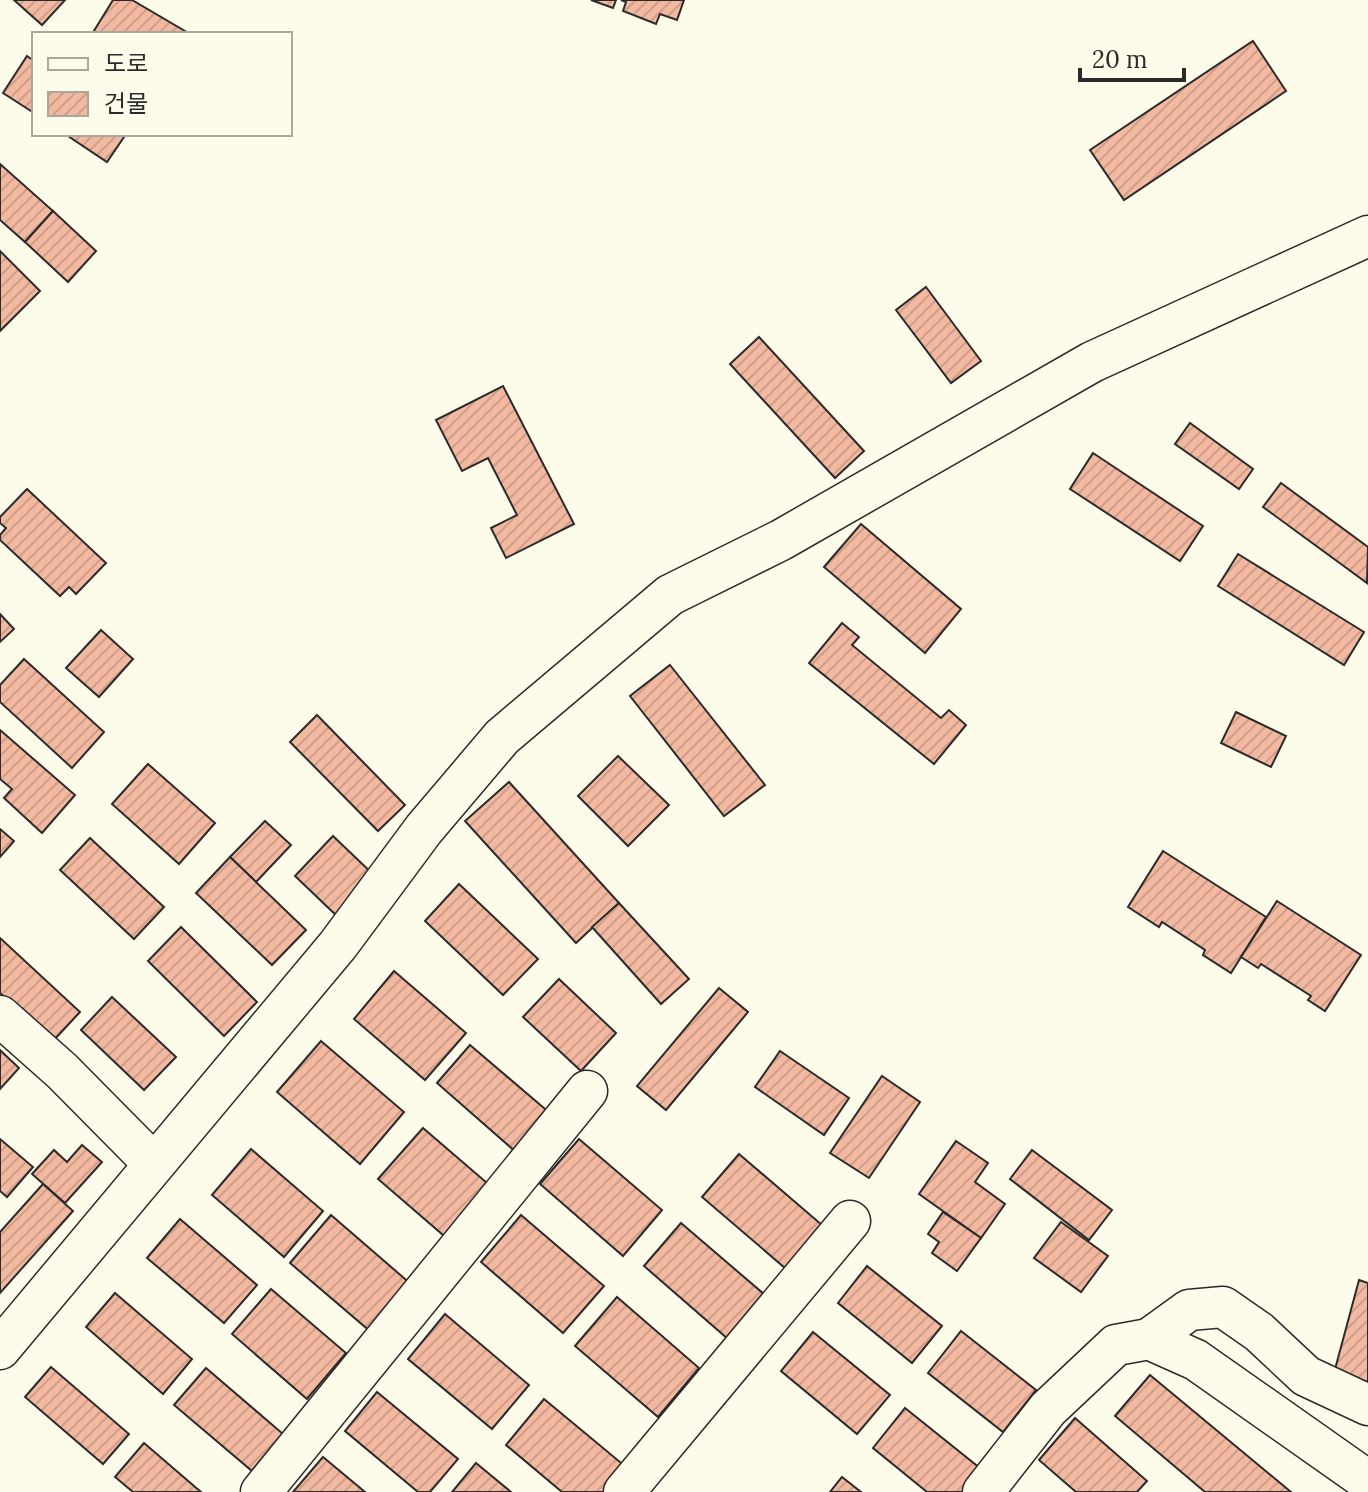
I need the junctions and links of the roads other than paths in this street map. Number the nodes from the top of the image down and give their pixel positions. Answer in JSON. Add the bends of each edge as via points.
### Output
{"nodes":[{"id":1,"x":1368,"y":236,"type":"edge"},
{"id":2,"x":0,"y":1016,"type":"edge"},
{"id":3,"x":587,"y":1091,"type":"dead end"},
{"id":4,"x":154,"y":1164,"type":"junction"},
{"id":5,"x":850,"y":1221,"type":"dead end"},
{"id":6,"x":1149,"y":1339,"type":"junction"},
{"id":7,"x":0,"y":1349,"type":"edge"},
{"id":8,"x":1368,"y":1405,"type":"edge"},
{"id":9,"x":1368,"y":1481,"type":"edge"},
{"id":10,"x":261,"y":1492,"type":"edge"},
{"id":11,"x":624,"y":1492,"type":"edge"},
{"id":12,"x":983,"y":1492,"type":"edge"}],
"edges":[{"from":1,"to":4,"type":"street","via":[[1092,362],[781,540],[670,595],[502,737],[424,829],[338,945]]},
{"from":2,"to":4,"type":"street"},
{"from":3,"to":10,"type":"street"},
{"from":4,"to":7,"type":"street"},
{"from":5,"to":11,"type":"street"},
{"from":6,"to":8,"type":"street","via":[[1189,1310],[1223,1307],[1306,1376]]},
{"from":6,"to":9,"type":"street","via":[[1196,1360]]},
{"from":6,"to":12,"type":"street","via":[[1116,1345],[1048,1409]]}]}
